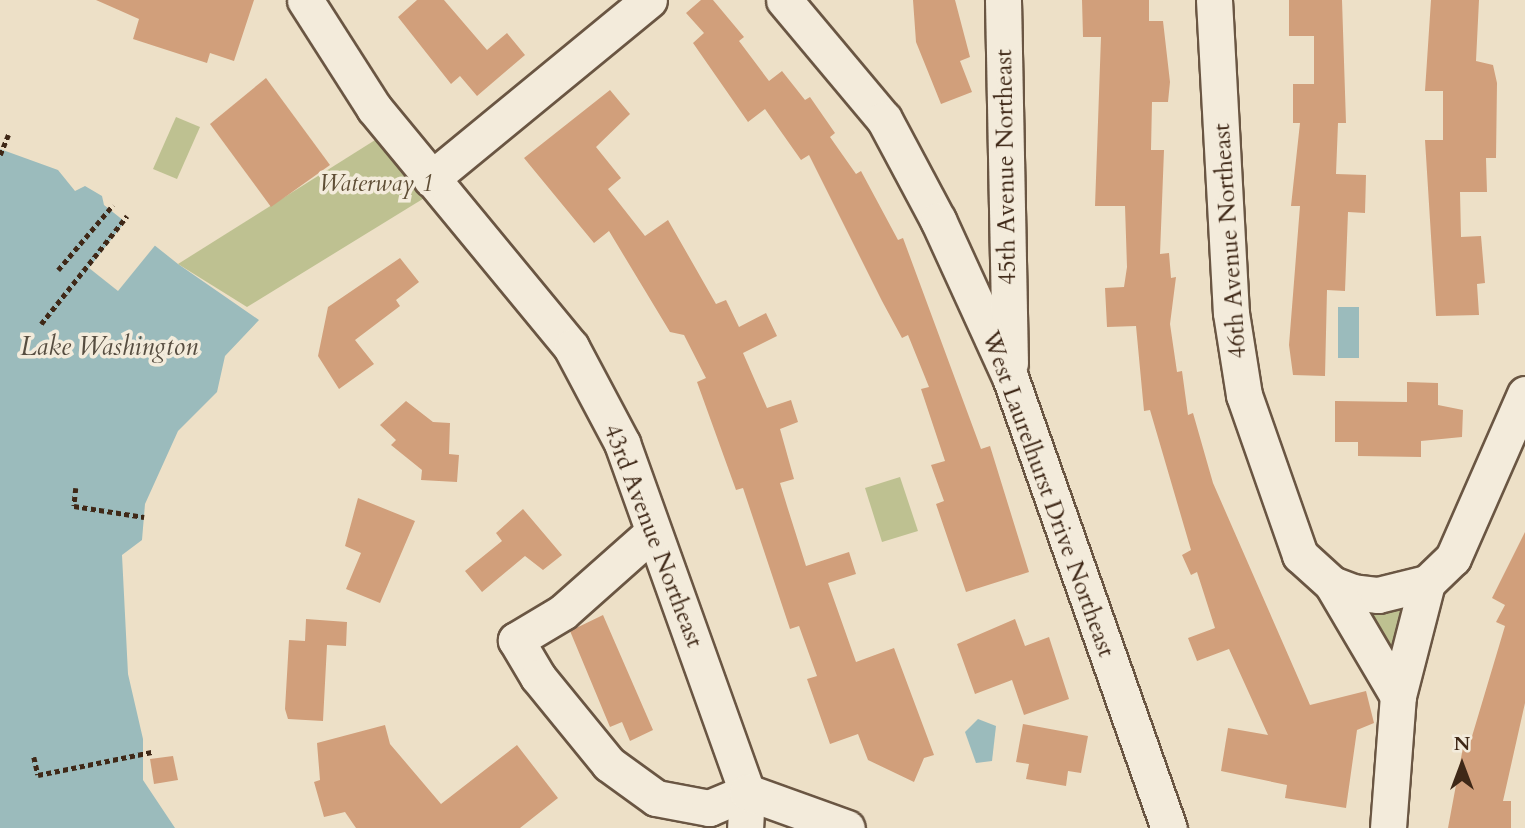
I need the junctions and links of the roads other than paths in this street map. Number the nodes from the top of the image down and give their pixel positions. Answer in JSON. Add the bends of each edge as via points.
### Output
{"nodes":[{"id":1,"x":305,"y":0,"type":"edge"},
{"id":2,"x":649,"y":0,"type":"edge"},
{"id":3,"x":784,"y":0,"type":"edge"},
{"id":4,"x":1003,"y":0,"type":"edge"},
{"id":5,"x":1214,"y":0,"type":"edge"},
{"id":6,"x":431,"y":180,"type":"junction"},
{"id":7,"x":1010,"y":377,"type":"junction"},
{"id":8,"x":1525,"y":394,"type":"edge"},
{"id":9,"x":653,"y":532,"type":"junction"},
{"id":10,"x":1427,"y":583,"type":"junction"},
{"id":11,"x":1332,"y":584,"type":"junction"},
{"id":12,"x":1398,"y":696,"type":"junction"},
{"id":13,"x":747,"y":792,"type":"junction"},
{"id":14,"x":745,"y":828,"type":"edge"},
{"id":15,"x":847,"y":828,"type":"edge"},
{"id":16,"x":1169,"y":828,"type":"edge"},
{"id":17,"x":1388,"y":828,"type":"edge"}],
"edges":[{"from":1,"to":6,"type":"street","name":"43rd Avenue Northeast","via":[[317,27]]},
{"from":2,"to":6,"type":"street"},
{"from":3,"to":7,"type":"street","name":"West Laurelhurst Drive Northeast","via":[[884,119]]},
{"from":4,"to":7,"type":"street","name":"45th Avenue Northeast"},
{"from":5,"to":11,"type":"street","name":"46th Avenue Northeast","via":[[1231,313],[1244,395],[1293,541]]},
{"from":6,"to":9,"type":"street","name":"43rd Avenue Northeast","via":[[571,347],[622,443]]},
{"from":7,"to":16,"type":"street","name":"West Laurelhurst Drive Northeast"},
{"from":8,"to":10,"type":"street","via":[[1453,558]]},
{"from":9,"to":13,"type":"street","name":"43rd Avenue Northeast"},
{"from":9,"to":13,"type":"street","via":[[563,612],[516,640],[538,677],[610,764],[656,799],[709,808]]},
{"from":10,"to":11,"type":"street","via":[[1378,596]]},
{"from":10,"to":12,"type":"street"},
{"from":11,"to":12,"type":"street","name":"46th Avenue Northeast"},
{"from":12,"to":17,"type":"street"},
{"from":13,"to":14,"type":"street","name":"43rd Avenue Northeast"},
{"from":13,"to":15,"type":"street"}]}
